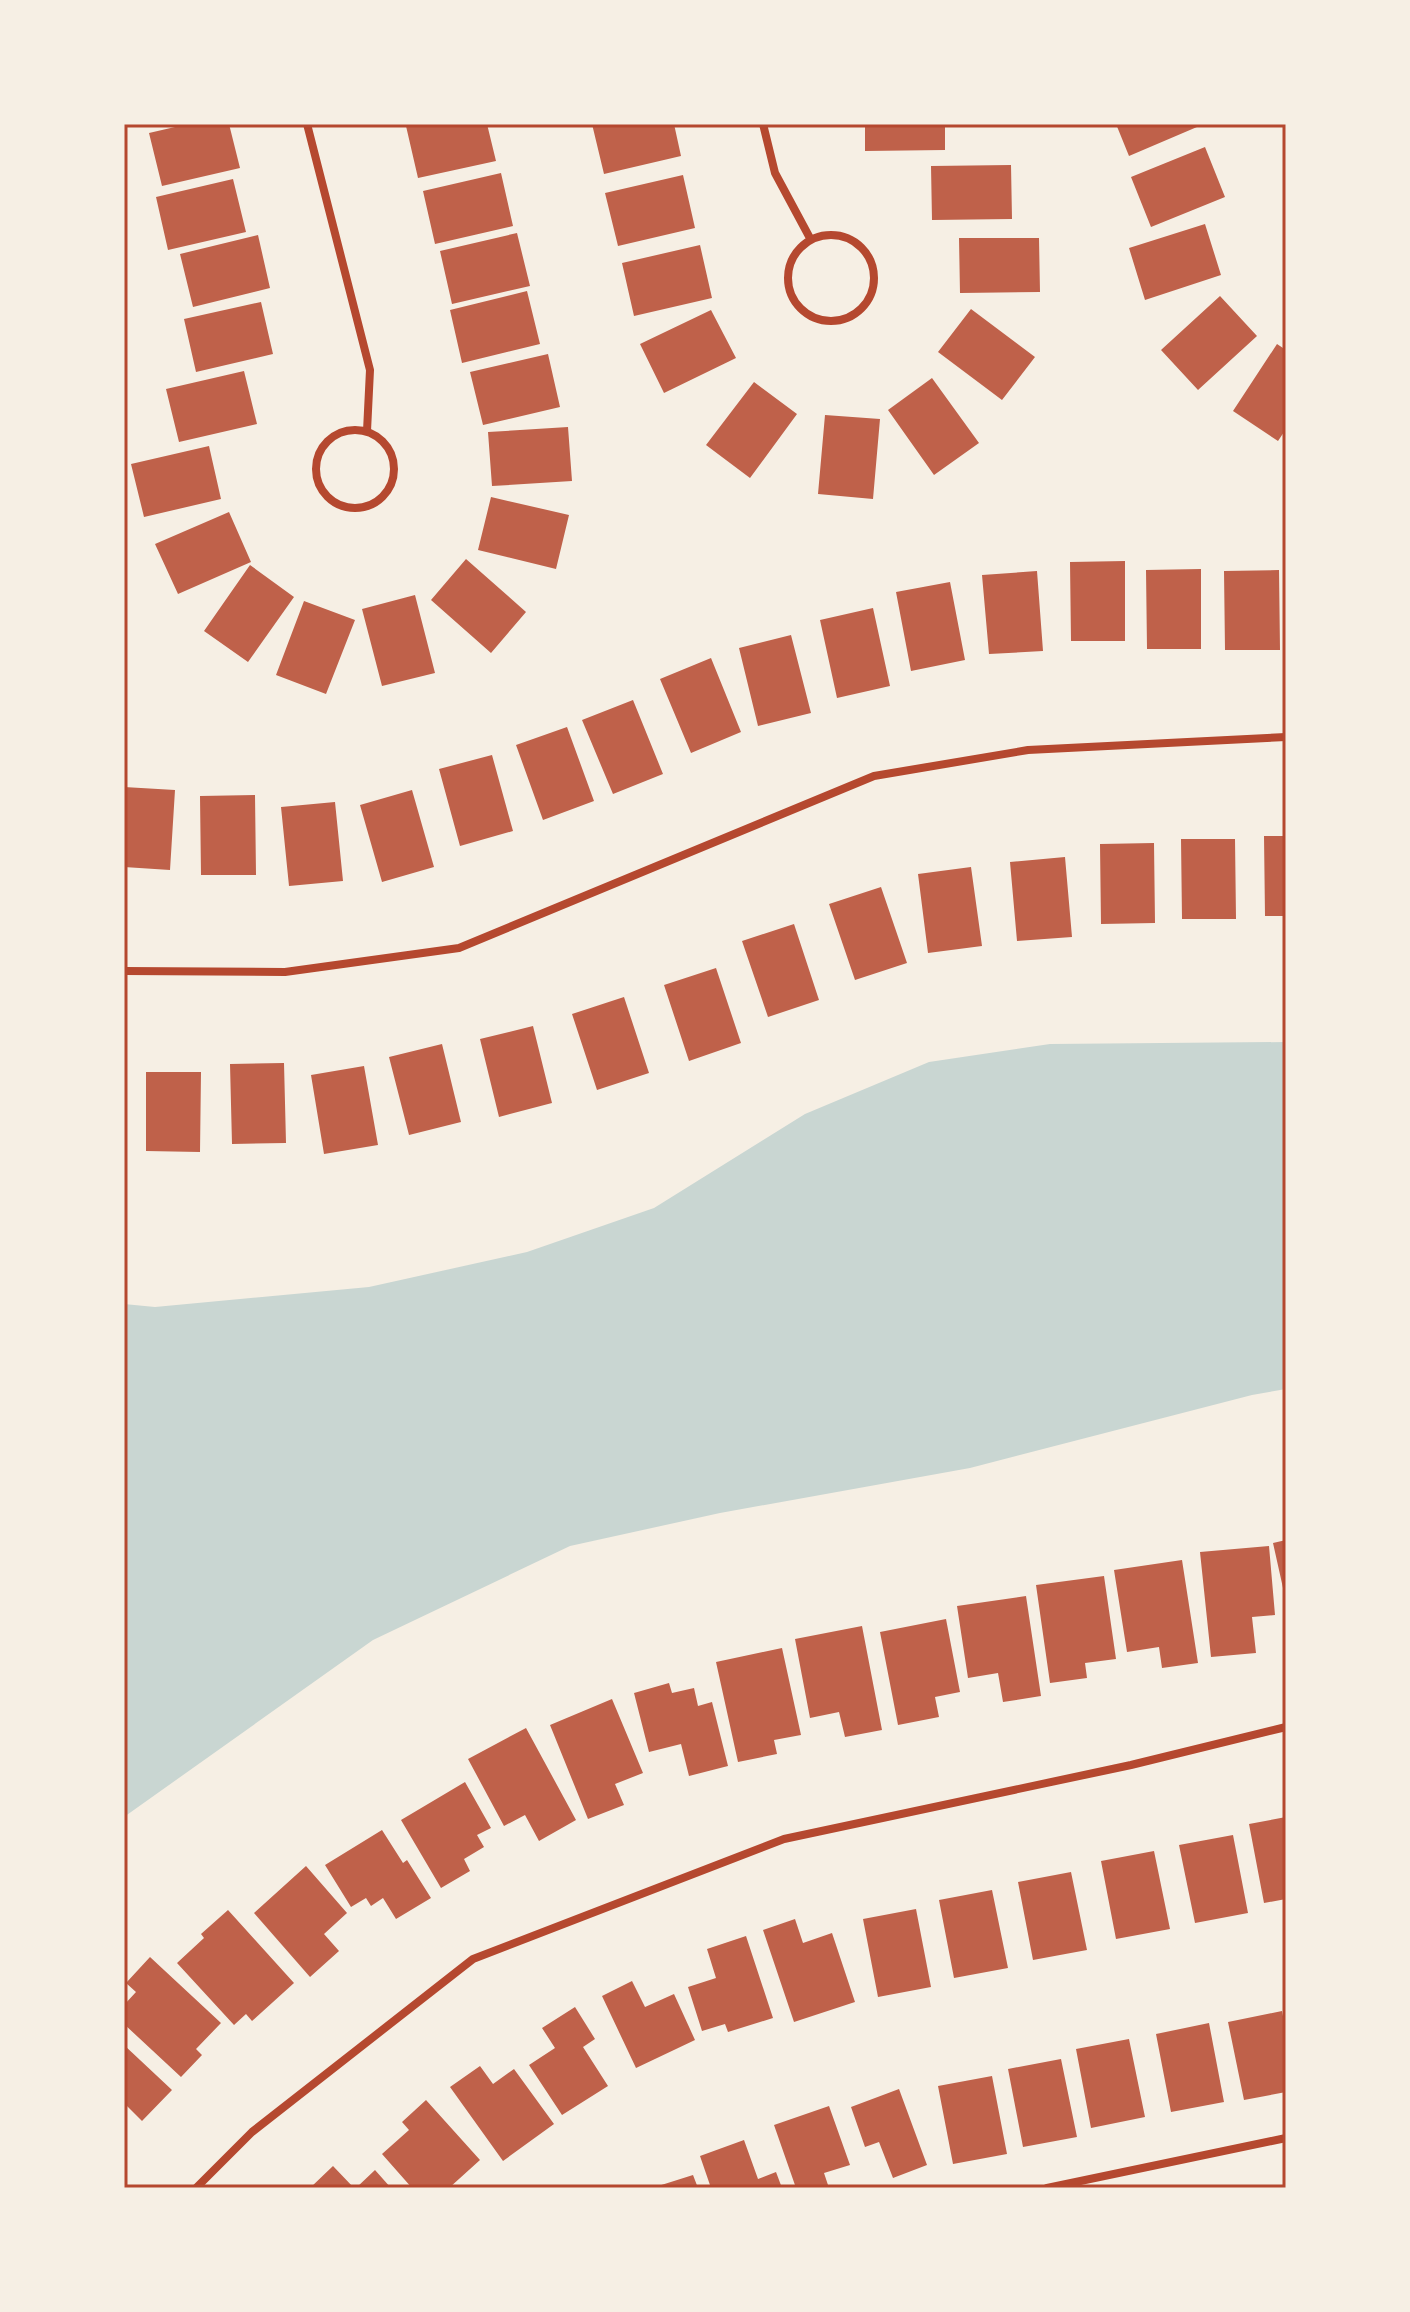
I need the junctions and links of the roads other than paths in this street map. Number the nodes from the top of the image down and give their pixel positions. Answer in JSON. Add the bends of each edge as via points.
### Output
{"nodes":[{"id":1,"x":307,"y":124,"type":"edge"},
{"id":2,"x":763,"y":124,"type":"edge"},
{"id":3,"x":811,"y":240,"type":"junction"},
{"id":4,"x":367,"y":431,"type":"junction"},
{"id":5,"x":1286,"y":737,"type":"edge"},
{"id":6,"x":124,"y":971,"type":"edge"},
{"id":7,"x":1286,"y":1727,"type":"edge"},
{"id":8,"x":1286,"y":2138,"type":"edge"},
{"id":9,"x":196,"y":2188,"type":"edge"},
{"id":10,"x":1047,"y":2188,"type":"edge"}],
"edges":[{"from":1,"to":4,"type":"street","via":[[370,370]]},
{"from":2,"to":3,"type":"street","via":[[775,173]]},
{"from":3,"to":3,"type":"street","via":[[790,261],[787,275],[795,304],[820,321],[854,315],[873,292],[875,277],[867,253],[843,236]]},
{"from":4,"to":4,"type":"street","via":[[341,432],[329,439],[316,462],[322,491],[345,507],[379,500],[394,478],[389,448]]},
{"from":5,"to":6,"type":"street","via":[[1028,750],[874,776],[459,948],[285,972]]},
{"from":7,"to":9,"type":"street","via":[[784,1839],[473,1959],[252,2132]]},
{"from":8,"to":10,"type":"street"}]}
